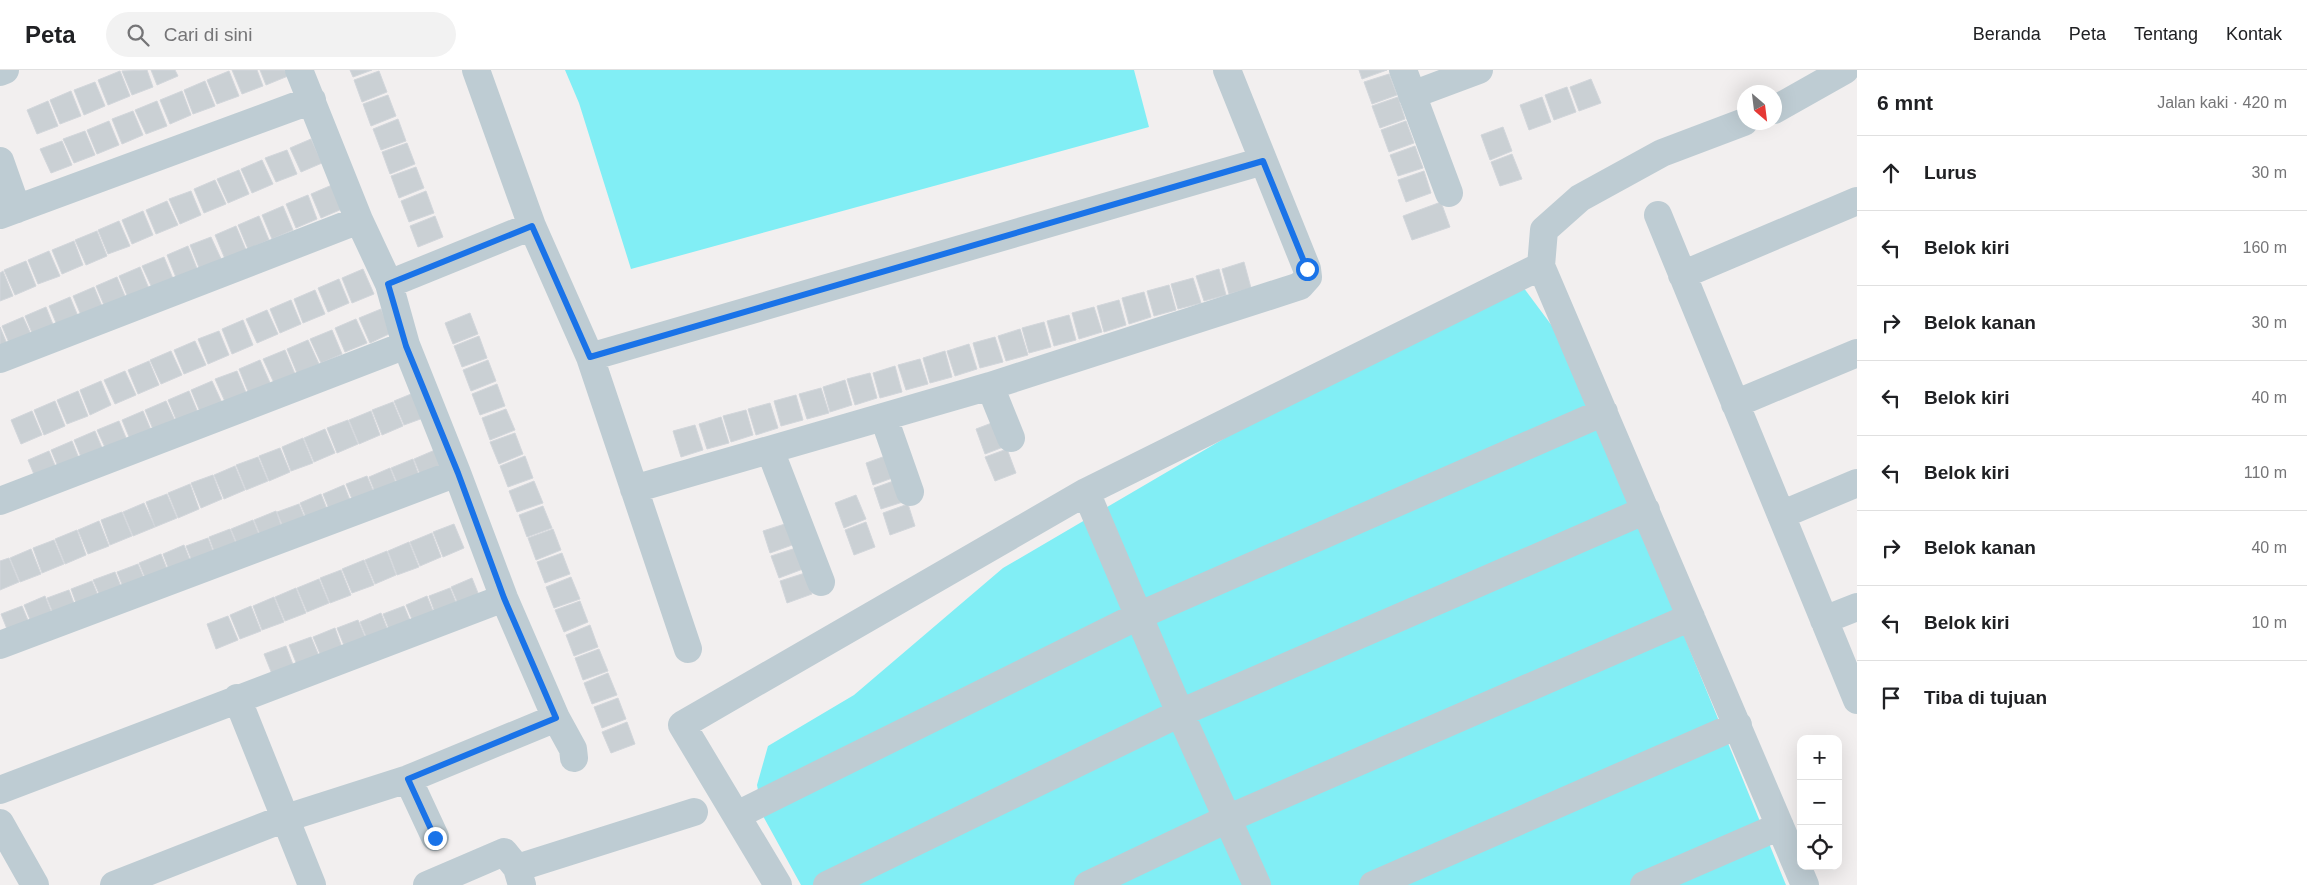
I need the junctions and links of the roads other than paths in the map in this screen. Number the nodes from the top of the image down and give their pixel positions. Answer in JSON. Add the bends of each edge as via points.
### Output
{"nodes":[{"id":1,"x":5,"y":70,"type":"edge"},
{"id":2,"x":299,"y":70,"type":"edge"},
{"id":3,"x":476,"y":70,"type":"edge"},
{"id":4,"x":1227,"y":70,"type":"edge"},
{"id":5,"x":1403,"y":70,"type":"edge"},
{"id":6,"x":1479,"y":70,"type":"edge"},
{"id":7,"x":1845,"y":70,"type":"edge"},
{"id":8,"x":0,"y":72,"type":"edge"},
{"id":9,"x":1412,"y":95,"type":"junction"},
{"id":10,"x":312,"y":100,"type":"junction"},
{"id":11,"x":1782,"y":105,"type":"edge"},
{"id":12,"x":1737,"y":125,"type":"edge"},
{"id":13,"x":0,"y":161,"type":"edge"},
{"id":14,"x":1263,"y":161,"type":"junction"},
{"id":15,"x":1448,"y":193,"type":"dead end"},
{"id":16,"x":1857,"y":201,"type":"edge"},
{"id":17,"x":9,"y":212,"type":"edge"},
{"id":18,"x":1658,"y":214,"type":"dead end"},
{"id":19,"x":359,"y":220,"type":"junction"},
{"id":20,"x":532,"y":226,"type":"junction"},
{"id":21,"x":1541,"y":266,"type":"junction"},
{"id":22,"x":1682,"y":275,"type":"junction"},
{"id":23,"x":388,"y":284,"type":"junction"},
{"id":24,"x":406,"y":346,"type":"junction"},
{"id":25,"x":1857,"y":353,"type":"edge"},
{"id":26,"x":590,"y":357,"type":"junction"},
{"id":27,"x":0,"y":359,"type":"edge"},
{"id":28,"x":990,"y":386,"type":"junction"},
{"id":29,"x":1736,"y":404,"type":"junction"},
{"id":30,"x":1604,"y":412,"type":"junction"},
{"id":31,"x":884,"y":418,"type":"junction"},
{"id":32,"x":1011,"y":438,"type":"dead end"},
{"id":33,"x":770,"y":450,"type":"junction"},
{"id":34,"x":458,"y":473,"type":"junction"},
{"id":35,"x":1857,"y":483,"type":"edge"},
{"id":36,"x":634,"y":488,"type":"junction"},
{"id":37,"x":910,"y":492,"type":"dead end"},
{"id":38,"x":1086,"y":492,"type":"junction"},
{"id":39,"x":0,"y":501,"type":"edge"},
{"id":40,"x":1646,"y":510,"type":"junction"},
{"id":41,"x":1781,"y":515,"type":"junction"},
{"id":42,"x":821,"y":582,"type":"dead end"},
{"id":43,"x":504,"y":598,"type":"junction"},
{"id":44,"x":1857,"y":607,"type":"edge"},
{"id":45,"x":1138,"y":616,"type":"junction"},
{"id":46,"x":1691,"y":617,"type":"junction"},
{"id":47,"x":1824,"y":620,"type":"junction"},
{"id":48,"x":0,"y":645,"type":"edge"},
{"id":49,"x":688,"y":649,"type":"dead end"},
{"id":50,"x":237,"y":698,"type":"junction"},
{"id":51,"x":1857,"y":700,"type":"edge"},
{"id":52,"x":1180,"y":713,"type":"junction"},
{"id":53,"x":556,"y":718,"type":"junction"},
{"id":54,"x":1738,"y":725,"type":"junction"},
{"id":55,"x":574,"y":758,"type":"dead end"},
{"id":56,"x":408,"y":779,"type":"junction"},
{"id":57,"x":0,"y":790,"type":"edge"},
{"id":58,"x":694,"y":812,"type":"dead end"},
{"id":59,"x":737,"y":815,"type":"junction"},
{"id":60,"x":284,"y":819,"type":"junction"},
{"id":61,"x":1227,"y":819,"type":"junction"},
{"id":62,"x":0,"y":824,"type":"edge"},
{"id":63,"x":1780,"y":826,"type":"junction"},
{"id":64,"x":435,"y":838,"type":"dead end"},
{"id":65,"x":166,"y":876,"type":"edge"},
{"id":66,"x":519,"y":876,"type":"edge"},
{"id":67,"x":35,"y":885,"type":"edge"},
{"id":68,"x":114,"y":885,"type":"edge"},
{"id":69,"x":312,"y":885,"type":"edge"},
{"id":70,"x":427,"y":885,"type":"edge"},
{"id":71,"x":778,"y":885,"type":"edge"},
{"id":72,"x":827,"y":885,"type":"edge"},
{"id":73,"x":1088,"y":885,"type":"edge"},
{"id":74,"x":1257,"y":885,"type":"edge"},
{"id":75,"x":1373,"y":885,"type":"edge"},
{"id":76,"x":1644,"y":885,"type":"edge"},
{"id":77,"x":1806,"y":885,"type":"edge"}],
"edges":[{"from":1,"to":8,"type":"street"},
{"from":2,"to":10,"type":"street"},
{"from":3,"to":20,"type":"street"},
{"from":4,"to":14,"type":"street"},
{"from":5,"to":9,"type":"street"},
{"from":6,"to":9,"type":"street"},
{"from":7,"to":11,"type":"street"},
{"from":9,"to":15,"type":"street"},
{"from":10,"to":17,"type":"street"},
{"from":10,"to":19,"type":"street"},
{"from":12,"to":21,"type":"street","via":[[1662,153],[1580,198],[1544,230]]},
{"from":13,"to":17,"type":"street"},
{"from":14,"to":26,"type":"street"},
{"from":14,"to":28,"type":"street","via":[[1307,269],[1308,277],[1300,286]]},
{"from":16,"to":22,"type":"street"},
{"from":18,"to":22,"type":"street"},
{"from":19,"to":23,"type":"street"},
{"from":19,"to":27,"type":"street"},
{"from":20,"to":23,"type":"street"},
{"from":20,"to":26,"type":"street"},
{"from":21,"to":30,"type":"street"},
{"from":21,"to":38,"type":"street"},
{"from":22,"to":29,"type":"street"},
{"from":23,"to":24,"type":"street"},
{"from":24,"to":34,"type":"street"},
{"from":24,"to":39,"type":"street"},
{"from":25,"to":29,"type":"street"},
{"from":26,"to":36,"type":"street"},
{"from":28,"to":31,"type":"street"},
{"from":28,"to":32,"type":"street"},
{"from":29,"to":41,"type":"street"},
{"from":30,"to":40,"type":"street"},
{"from":30,"to":45,"type":"street"},
{"from":31,"to":33,"type":"street"},
{"from":31,"to":37,"type":"street"},
{"from":33,"to":36,"type":"street"},
{"from":33,"to":42,"type":"street"},
{"from":34,"to":43,"type":"street"},
{"from":34,"to":48,"type":"street"},
{"from":35,"to":41,"type":"street"},
{"from":36,"to":49,"type":"street"},
{"from":38,"to":45,"type":"street"},
{"from":38,"to":59,"type":"street","via":[[682,725]]},
{"from":40,"to":46,"type":"street"},
{"from":40,"to":52,"type":"street"},
{"from":41,"to":47,"type":"street"},
{"from":43,"to":50,"type":"street"},
{"from":43,"to":53,"type":"street"},
{"from":44,"to":47,"type":"street"},
{"from":45,"to":52,"type":"street"},
{"from":45,"to":59,"type":"street"},
{"from":46,"to":54,"type":"street"},
{"from":46,"to":61,"type":"street"},
{"from":47,"to":51,"type":"street"},
{"from":50,"to":57,"type":"street"},
{"from":50,"to":60,"type":"street"},
{"from":52,"to":61,"type":"street"},
{"from":52,"to":72,"type":"street"},
{"from":53,"to":55,"type":"street","via":[[574,749]]},
{"from":53,"to":56,"type":"street"},
{"from":54,"to":63,"type":"street"},
{"from":54,"to":75,"type":"street"},
{"from":56,"to":60,"type":"street"},
{"from":56,"to":64,"type":"street"},
{"from":58,"to":66,"type":"street"},
{"from":59,"to":71,"type":"street"},
{"from":60,"to":65,"type":"street"},
{"from":60,"to":69,"type":"street"},
{"from":61,"to":73,"type":"street"},
{"from":61,"to":74,"type":"street"},
{"from":62,"to":67,"type":"street"},
{"from":63,"to":76,"type":"street"},
{"from":63,"to":77,"type":"street"},
{"from":65,"to":68,"type":"street"},
{"from":66,"to":70,"type":"street","via":[[504,852]]}]}
